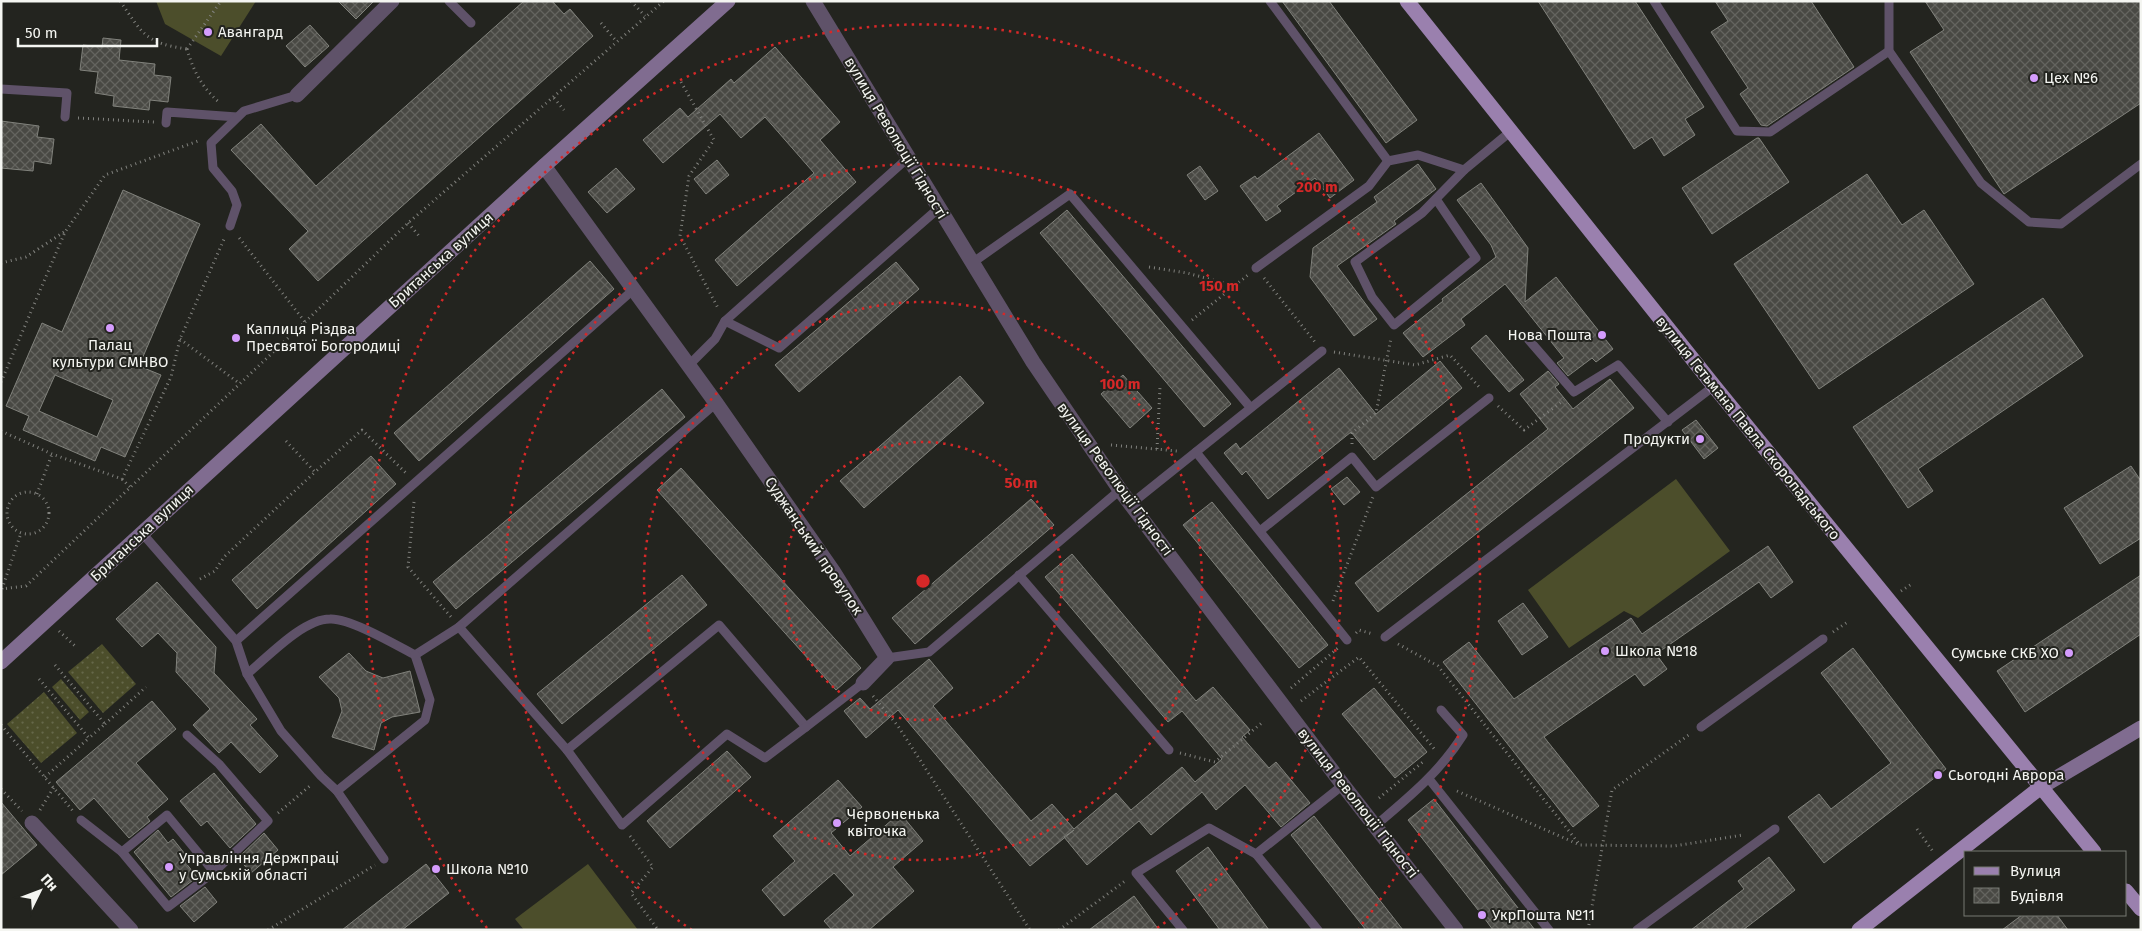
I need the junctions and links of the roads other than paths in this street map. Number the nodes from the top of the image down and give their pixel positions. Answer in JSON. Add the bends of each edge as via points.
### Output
{"nodes":[{"id":1,"x":392,"y":1,"type":"edge"},
{"id":2,"x":449,"y":1,"type":"edge"},
{"id":3,"x":728,"y":1,"type":"edge"},
{"id":4,"x":812,"y":1,"type":"edge"},
{"id":5,"x":1270,"y":1,"type":"edge"},
{"id":6,"x":1407,"y":1,"type":"edge"},
{"id":7,"x":1654,"y":1,"type":"edge"},
{"id":8,"x":1889,"y":1,"type":"edge"},
{"id":9,"x":471,"y":23,"type":"dead end"},
{"id":10,"x":1889,"y":51,"type":"junction"},
{"id":11,"x":1,"y":89,"type":"edge"},
{"id":12,"x":297,"y":95,"type":"joint"},
{"id":13,"x":65,"y":117,"type":"road end"},
{"id":14,"x":237,"y":117,"type":"junction"},
{"id":15,"x":166,"y":123,"type":"road end"},
{"id":16,"x":1510,"y":132,"type":"junction"},
{"id":17,"x":909,"y":157,"type":"junction"},
{"id":18,"x":1388,"y":161,"type":"junction"},
{"id":19,"x":2141,"y":164,"type":"edge"},
{"id":20,"x":544,"y":166,"type":"junction"},
{"id":21,"x":1464,"y":170,"type":"junction"},
{"id":22,"x":1436,"y":199,"type":"junction"},
{"id":23,"x":939,"y":208,"type":"junction"},
{"id":24,"x":230,"y":226,"type":"road end"},
{"id":25,"x":972,"y":263,"type":"junction"},
{"id":26,"x":1256,"y":268,"type":"road end"},
{"id":27,"x":633,"y":290,"type":"junction"},
{"id":28,"x":725,"y":320,"type":"junction"},
{"id":29,"x":1528,"y":339,"type":"dead end"},
{"id":30,"x":1322,"y":350,"type":"road end"},
{"id":31,"x":689,"y":365,"type":"junction"},
{"id":32,"x":1714,"y":386,"type":"junction"},
{"id":33,"x":1489,"y":398,"type":"road end"},
{"id":34,"x":716,"y":403,"type":"junction"},
{"id":35,"x":1250,"y":407,"type":"junction"},
{"id":36,"x":1668,"y":422,"type":"junction"},
{"id":37,"x":1196,"y":452,"type":"junction"},
{"id":38,"x":1120,"y":490,"type":"junction"},
{"id":39,"x":1131,"y":504,"type":"junction"},
{"id":40,"x":1260,"y":532,"type":"junction"},
{"id":41,"x":142,"y":533,"type":"junction"},
{"id":42,"x":1019,"y":575,"type":"junction"},
{"id":43,"x":459,"y":627,"type":"junction"},
{"id":44,"x":1385,"y":637,"type":"road end"},
{"id":45,"x":1823,"y":639,"type":"road end"},
{"id":46,"x":1347,"y":640,"type":"road end"},
{"id":47,"x":236,"y":641,"type":"junction"},
{"id":48,"x":415,"y":655,"type":"junction"},
{"id":49,"x":887,"y":658,"type":"junction"},
{"id":50,"x":1,"y":662,"type":"edge"},
{"id":51,"x":247,"y":674,"type":"junction"},
{"id":52,"x":863,"y":683,"type":"joint"},
{"id":53,"x":1441,"y":710,"type":"dead end"},
{"id":54,"x":1701,"y":727,"type":"road end"},
{"id":55,"x":806,"y":728,"type":"junction"},
{"id":56,"x":2141,"y":728,"type":"edge"},
{"id":57,"x":187,"y":735,"type":"dead end"},
{"id":58,"x":566,"y":750,"type":"junction"},
{"id":59,"x":1169,"y":750,"type":"road end"},
{"id":60,"x":1429,"y":779,"type":"junction"},
{"id":61,"x":1343,"y":785,"type":"junction"},
{"id":62,"x":2041,"y":787,"type":"junction"},
{"id":63,"x":337,"y":790,"type":"junction"},
{"id":64,"x":81,"y":820,"type":"road end"},
{"id":65,"x":32,"y":823,"type":"road end"},
{"id":66,"x":1375,"y":826,"type":"junction"},
{"id":67,"x":1775,"y":829,"type":"dead end"},
{"id":68,"x":2093,"y":851,"type":"edge"},
{"id":69,"x":122,"y":852,"type":"junction"},
{"id":70,"x":1256,"y":854,"type":"junction"},
{"id":71,"x":384,"y":859,"type":"road end"},
{"id":72,"x":214,"y":872,"type":"junction"},
{"id":73,"x":2127,"y":892,"type":"edge"},
{"id":74,"x":2141,"y":910,"type":"edge"},
{"id":75,"x":1180,"y":928,"type":"edge"},
{"id":76,"x":131,"y":930,"type":"edge"},
{"id":77,"x":1318,"y":930,"type":"edge"},
{"id":78,"x":1456,"y":930,"type":"edge"},
{"id":79,"x":1549,"y":930,"type":"edge"},
{"id":80,"x":1637,"y":930,"type":"edge"},
{"id":81,"x":1859,"y":930,"type":"edge"}],
"edges":[{"from":1,"to":12,"type":"street"},
{"from":2,"to":9,"type":"lane"},
{"from":3,"to":20,"type":"main road","name":"Британська вулиця"},
{"from":4,"to":17,"type":"street","name":"вулиця Революції Гідності"},
{"from":5,"to":18,"type":"lane"},
{"from":6,"to":16,"type":"main road","name":"вулиця Гетьмана Павла Скоропадського"},
{"from":7,"to":10,"type":"lane","via":[[1738,131],[1770,132]]},
{"from":8,"to":10,"type":"lane"},
{"from":10,"to":19,"type":"lane","via":[[1981,182],[2030,222],[2061,224]]},
{"from":11,"to":13,"type":"lane","via":[[66,93]]},
{"from":12,"to":14,"type":"lane","via":[[244,111]]},
{"from":14,"to":15,"type":"lane","via":[[167,112]]},
{"from":14,"to":24,"type":"lane","via":[[211,143],[213,168],[232,190],[237,205]]},
{"from":16,"to":21,"type":"lane"},
{"from":16,"to":32,"type":"main road","name":"вулиця Гетьмана Павла Скоропадського"},
{"from":17,"to":23,"type":"street","name":"вулиця Революції Гідності"},
{"from":17,"to":28,"type":"lane"},
{"from":18,"to":21,"type":"lane","via":[[1418,155]]},
{"from":18,"to":26,"type":"lane","via":[[1370,186]]},
{"from":20,"to":27,"type":"street","name":"Суджанський провулок"},
{"from":20,"to":41,"type":"main road","name":"Британська вулиця"},
{"from":21,"to":22,"type":"lane"},
{"from":22,"to":22,"type":"lane","via":[[1356,262],[1372,296],[1394,325],[1476,258]]},
{"from":23,"to":25,"type":"street","name":"вулиця Революції Гідності"},
{"from":23,"to":28,"type":"lane","via":[[778,348]]},
{"from":25,"to":35,"type":"lane","via":[[1070,194]]},
{"from":25,"to":38,"type":"street","name":"вулиця Революції Гідності","via":[[1033,362]]},
{"from":27,"to":31,"type":"street","name":"Суджанський провулок"},
{"from":27,"to":47,"type":"lane"},
{"from":28,"to":31,"type":"lane","via":[[715,339]]},
{"from":29,"to":36,"type":"lane","via":[[1574,392],[1618,364]]},
{"from":30,"to":35,"type":"lane"},
{"from":31,"to":34,"type":"street","name":"Суджанський провулок"},
{"from":32,"to":36,"type":"lane"},
{"from":32,"to":62,"type":"main road","name":"вулиця Гетьмана Павла Скоропадського"},
{"from":33,"to":40,"type":"lane","via":[[1376,488],[1352,457]]},
{"from":34,"to":43,"type":"lane"},
{"from":34,"to":49,"type":"street","name":"Суджанський провулок","via":[[833,571]]},
{"from":35,"to":37,"type":"lane"},
{"from":36,"to":44,"type":"lane"},
{"from":37,"to":39,"type":"lane"},
{"from":37,"to":40,"type":"lane"},
{"from":38,"to":39,"type":"street","name":"вулиця Революції Гідності"},
{"from":38,"to":42,"type":"lane"},
{"from":39,"to":61,"type":"street","name":"вулиця Революції Гідності"},
{"from":40,"to":46,"type":"lane"},
{"from":41,"to":47,"type":"lane"},
{"from":41,"to":50,"type":"main road","name":"Британська вулиця"},
{"from":42,"to":49,"type":"lane","via":[[929,652]]},
{"from":42,"to":59,"type":"lane"},
{"from":43,"to":48,"type":"lane"},
{"from":43,"to":58,"type":"lane"},
{"from":45,"to":54,"type":"lane"},
{"from":47,"to":51,"type":"lane"},
{"from":48,"to":51,"type":"lane","via":[[362,628],[330,619],[305,626]]},
{"from":48,"to":63,"type":"lane","via":[[430,700],[425,720]]},
{"from":49,"to":52,"type":"street"},
{"from":51,"to":63,"type":"lane","via":[[281,731]]},
{"from":52,"to":55,"type":"lane"},
{"from":53,"to":60,"type":"lane","via":[[1464,735]]},
{"from":55,"to":58,"type":"lane","via":[[766,758],[727,734],[622,825]]},
{"from":55,"to":58,"type":"lane","via":[[719,624]]},
{"from":56,"to":62,"type":"main road"},
{"from":57,"to":72,"type":"lane","via":[[219,764],[268,821]]},
{"from":60,"to":66,"type":"lane"},
{"from":60,"to":79,"type":"lane"},
{"from":61,"to":66,"type":"street","name":"вулиця Революції Гідності"},
{"from":61,"to":70,"type":"lane"},
{"from":62,"to":68,"type":"main road","name":"вулиця Гетьмана Павла Скоропадського"},
{"from":62,"to":81,"type":"main road"},
{"from":63,"to":71,"type":"lane"},
{"from":64,"to":69,"type":"lane"},
{"from":65,"to":76,"type":"street"},
{"from":66,"to":78,"type":"street","name":"вулиця Революції Гідності"},
{"from":67,"to":80,"type":"lane"},
{"from":69,"to":72,"type":"lane","via":[[168,907]]},
{"from":69,"to":72,"type":"lane","via":[[167,815]]},
{"from":70,"to":75,"type":"lane","via":[[1209,828],[1136,873]]},
{"from":70,"to":77,"type":"lane"},
{"from":73,"to":74,"type":"main road"}]}
